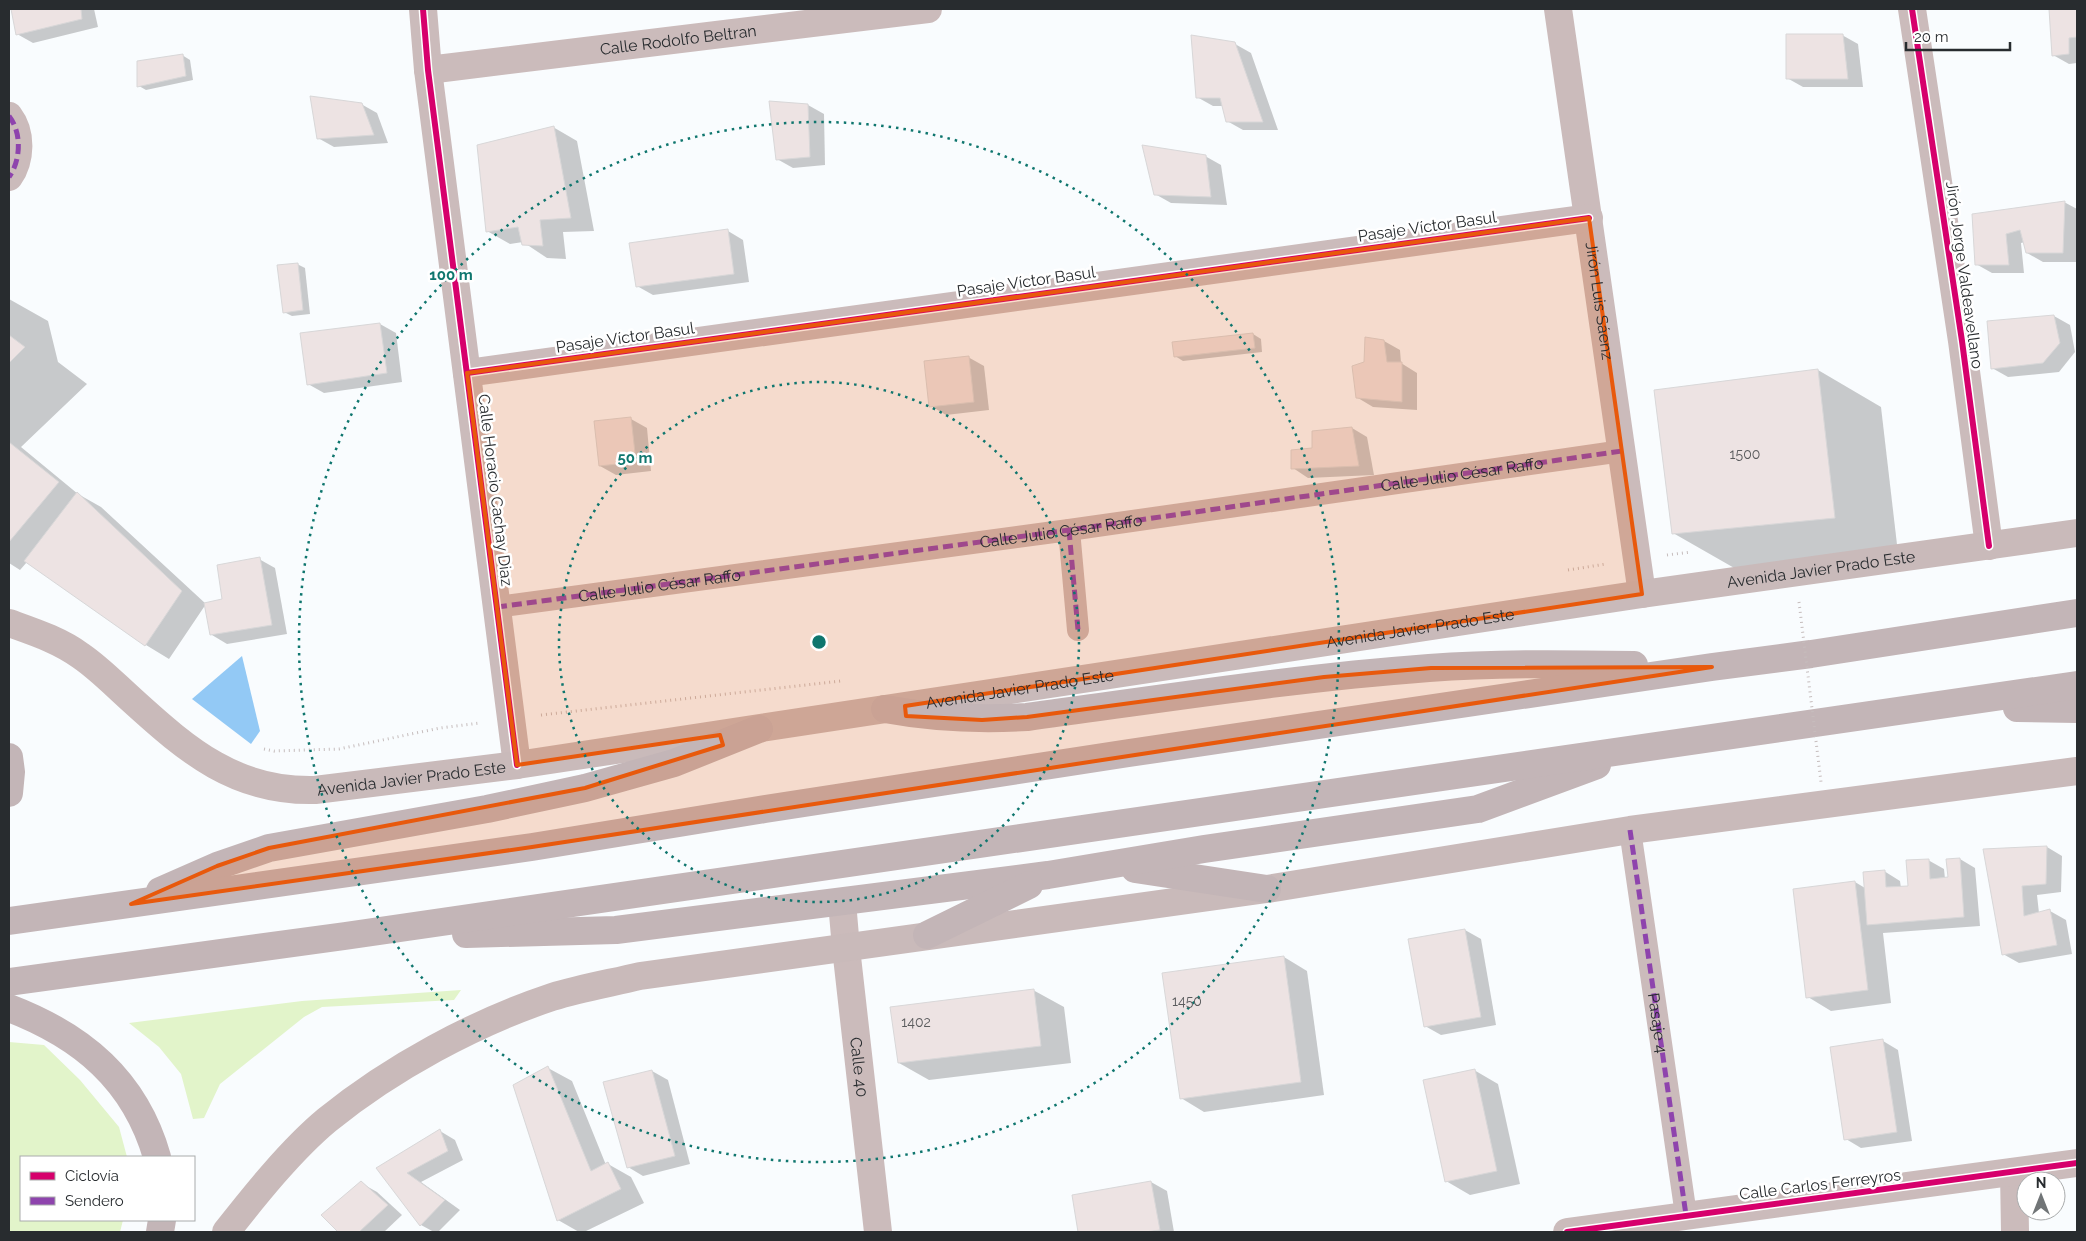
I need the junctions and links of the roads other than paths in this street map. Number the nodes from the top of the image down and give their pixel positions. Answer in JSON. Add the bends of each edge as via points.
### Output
{"nodes":[{"id":1,"x":422,"y":9,"type":"edge"},
{"id":2,"x":928,"y":9,"type":"edge"},
{"id":3,"x":1558,"y":9,"type":"edge"},
{"id":4,"x":1912,"y":9,"type":"edge"},
{"id":5,"x":759,"y":19,"type":"edge"},
{"id":6,"x":428,"y":70,"type":"junction"},
{"id":7,"x":9,"y":116,"type":"edge"},
{"id":8,"x":9,"y":177,"type":"edge"},
{"id":9,"x":1588,"y":218,"type":"junction"},
{"id":10,"x":468,"y":373,"type":"junction"},
{"id":11,"x":1622,"y":451,"type":"junction"},
{"id":12,"x":1069,"y":530,"type":"junction"},
{"id":13,"x":2077,"y":533,"type":"edge"},
{"id":14,"x":1989,"y":546,"type":"junction"},
{"id":15,"x":1642,"y":594,"type":"junction"},
{"id":16,"x":498,"y":607,"type":"junction"},
{"id":17,"x":2077,"y":613,"type":"edge"},
{"id":18,"x":9,"y":623,"type":"edge"},
{"id":19,"x":1078,"y":630,"type":"dead end"},
{"id":20,"x":1712,"y":666,"type":"junction"},
{"id":21,"x":2077,"y":685,"type":"edge"},
{"id":22,"x":1941,"y":706,"type":"junction"},
{"id":23,"x":885,"y":709,"type":"junction"},
{"id":24,"x":2077,"y":709,"type":"edge"},
{"id":25,"x":759,"y":729,"type":"junction"},
{"id":26,"x":1651,"y":746,"type":"junction"},
{"id":27,"x":9,"y":757,"type":"edge"},
{"id":28,"x":517,"y":766,"type":"junction"},
{"id":29,"x":2077,"y":772,"type":"edge"},
{"id":30,"x":9,"y":794,"type":"edge"},
{"id":31,"x":1630,"y":830,"type":"junction"},
{"id":32,"x":1109,"y":866,"type":"junction"},
{"id":33,"x":1048,"y":875,"type":"junction"},
{"id":34,"x":1267,"y":889,"type":"junction"},
{"id":35,"x":842,"y":902,"type":"junction"},
{"id":36,"x":131,"y":904,"type":"junction"},
{"id":37,"x":9,"y":921,"type":"edge"},
{"id":38,"x":927,"y":935,"type":"junction"},
{"id":39,"x":345,"y":936,"type":"junction"},
{"id":40,"x":846,"y":948,"type":"junction"},
{"id":41,"x":9,"y":982,"type":"edge"},
{"id":42,"x":9,"y":1008,"type":"edge"},
{"id":43,"x":157,"y":1156,"type":"edge"},
{"id":44,"x":2077,"y":1163,"type":"edge"},
{"id":45,"x":2014,"y":1172,"type":"junction"},
{"id":46,"x":1686,"y":1215,"type":"junction"},
{"id":47,"x":226,"y":1232,"type":"edge"},
{"id":48,"x":878,"y":1232,"type":"edge"},
{"id":49,"x":1567,"y":1232,"type":"edge"},
{"id":50,"x":2015,"y":1232,"type":"edge"}],
"edges":[{"from":1,"to":6,"type":"street","name":"Calle Horacio Cachay Diaz"},
{"from":2,"to":5,"type":"street","name":"Calle Rodolfo Beltran"},
{"from":3,"to":9,"type":"street","name":"Jirón Luis Sáenz"},
{"from":4,"to":14,"type":"street","name":"Jirón Jorge Valdeavellano"},
{"from":5,"to":6,"type":"street","name":"Calle Rodolfo Beltran"},
{"from":6,"to":10,"type":"street","name":"Calle Horacio Cachay Diaz"},
{"from":7,"to":8,"type":"street","via":[[18,136],[18,154]]},
{"from":9,"to":10,"type":"street","name":"Pasaje Víctor Basul"},
{"from":9,"to":11,"type":"street","name":"Jirón Luis Sáenz"},
{"from":10,"to":16,"type":"street","name":"Calle Horacio Cachay Diaz"},
{"from":11,"to":12,"type":"street","name":"Calle Julio César Raffo"},
{"from":11,"to":15,"type":"street","name":"Jirón Luis Sáenz"},
{"from":12,"to":16,"type":"street","name":"Calle Julio César Raffo"},
{"from":12,"to":19,"type":"street"},
{"from":13,"to":14,"type":"main road","name":"Avenida Javier Prado Este"},
{"from":14,"to":15,"type":"main road","name":"Avenida Javier Prado Este"},
{"from":15,"to":23,"type":"main road","name":"Avenida Javier Prado Este"},
{"from":16,"to":28,"type":"street","name":"Calle Horacio Cachay Diaz"},
{"from":17,"to":20,"type":"highway"},
{"from":18,"to":28,"type":"main road","name":"Avenida Javier Prado Este","via":[[66,646],[195,754],[253,782],[291,791],[315,790]]},
{"from":20,"to":23,"type":"highway","via":[[1582,664],[1430,668],[1324,677],[1027,717],[982,720],[941,718]]},
{"from":20,"to":36,"type":"highway","via":[[784,806],[522,849]]},
{"from":21,"to":22,"type":"highway"},
{"from":22,"to":24,"type":"highway"},
{"from":22,"to":26,"type":"highway"},
{"from":23,"to":25,"type":"main road","name":"Avenida Javier Prado Este"},
{"from":25,"to":28,"type":"main road","name":"Avenida Javier Prado Este"},
{"from":25,"to":36,"type":"highway","via":[[674,763],[585,788],[269,848],[217,866]]},
{"from":26,"to":32,"type":"highway","via":[[1478,809]]},
{"from":26,"to":39,"type":"highway"},
{"from":27,"to":30,"type":"highway"},
{"from":29,"to":31,"type":"main road"},
{"from":31,"to":34,"type":"main road"},
{"from":31,"to":46,"type":"street","name":"Pasaje 4"},
{"from":32,"to":33,"type":"highway"},
{"from":32,"to":34,"type":"highway"},
{"from":33,"to":35,"type":"highway"},
{"from":33,"to":38,"type":"highway"},
{"from":34,"to":38,"type":"main road"},
{"from":35,"to":39,"type":"highway","via":[[616,930]]},
{"from":35,"to":40,"type":"street","name":"Calle 40"},
{"from":36,"to":37,"type":"highway"},
{"from":38,"to":40,"type":"main road"},
{"from":39,"to":41,"type":"highway"},
{"from":40,"to":47,"type":"main road","via":[[640,976],[554,997],[514,1011],[402,1068],[326,1120]]},
{"from":40,"to":48,"type":"street","name":"Calle 40"},
{"from":42,"to":43,"type":"highway","via":[[47,1023],[73,1040],[110,1072],[136,1105]]},
{"from":44,"to":45,"type":"street","name":"Calle Carlos Ferreyros"},
{"from":45,"to":46,"type":"street","name":"Calle Carlos Ferreyros"},
{"from":45,"to":50,"type":"street"},
{"from":46,"to":49,"type":"street","name":"Calle Carlos Ferreyros"}]}
